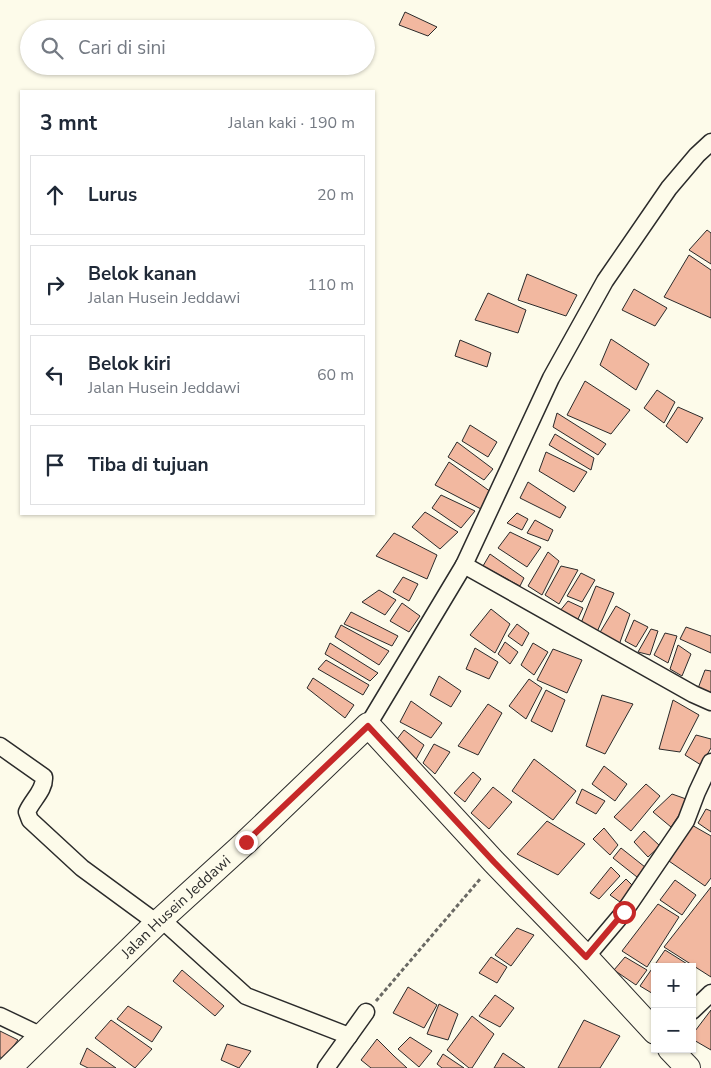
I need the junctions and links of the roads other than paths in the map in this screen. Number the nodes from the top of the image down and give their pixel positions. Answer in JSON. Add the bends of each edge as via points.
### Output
{"nodes":[{"id":1,"x":711,"y":142,"type":"edge"},
{"id":2,"x":464,"y":565,"type":"junction"},
{"id":3,"x":711,"y":702,"type":"edge"},
{"id":4,"x":368,"y":726,"type":"junction"},
{"id":5,"x":0,"y":746,"type":"edge"},
{"id":6,"x":711,"y":762,"type":"edge"},
{"id":7,"x":159,"y":921,"type":"junction"},
{"id":8,"x":586,"y":957,"type":"junction"},
{"id":9,"x":711,"y":993,"type":"edge"},
{"id":10,"x":695,"y":1008,"type":"edge"},
{"id":11,"x":366,"y":1012,"type":"road end"},
{"id":12,"x":0,"y":1016,"type":"edge"},
{"id":13,"x":651,"y":1028,"type":"edge"},
{"id":14,"x":42,"y":1036,"type":"junction"},
{"id":15,"x":350,"y":1036,"type":"junction"},
{"id":16,"x":8,"y":1068,"type":"edge"},
{"id":17,"x":326,"y":1068,"type":"edge"}],
"edges":[{"from":1,"to":2,"type":"street","via":[[669,188],[605,281],[552,378]]},
{"from":2,"to":3,"type":"street"},
{"from":2,"to":4,"type":"street"},
{"from":4,"to":7,"type":"street","name":"Jalan Husein Jeddawi"},
{"from":4,"to":8,"type":"street"},
{"from":5,"to":7,"type":"street","via":[[44,777],[42,788],[26,812],[30,820],[82,868]]},
{"from":6,"to":8,"type":"street","via":[[686,821],[624,912]]},
{"from":7,"to":14,"type":"street","name":"Jalan Husein Jeddawi"},
{"from":7,"to":15,"type":"street","via":[[246,996]]},
{"from":8,"to":13,"type":"street"},
{"from":9,"to":10,"type":"street"},
{"from":11,"to":15,"type":"street"},
{"from":12,"to":14,"type":"street"},
{"from":14,"to":16,"type":"street","name":"Jalan Husein Jeddawi"},
{"from":15,"to":17,"type":"street"}]}
